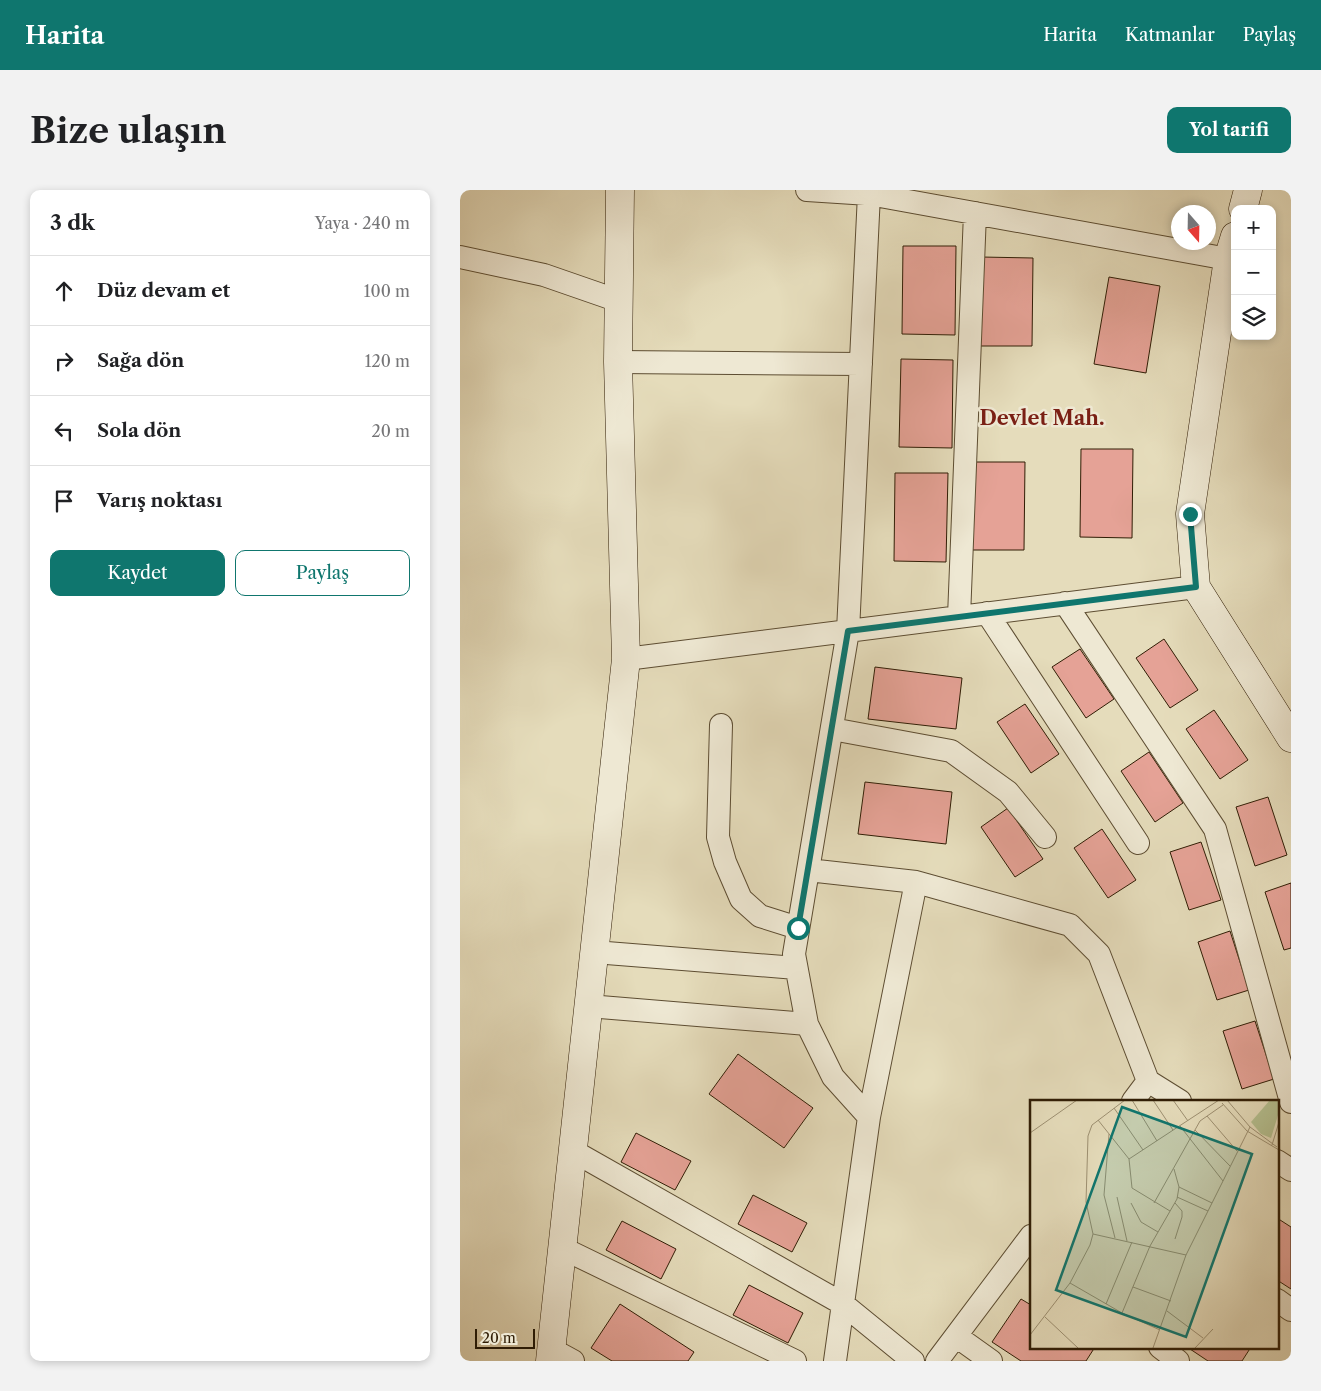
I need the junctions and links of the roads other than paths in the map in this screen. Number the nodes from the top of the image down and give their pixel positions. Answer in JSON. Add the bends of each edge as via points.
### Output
{"nodes":[{"id":1,"x":620,"y":190,"type":"edge"},
{"id":2,"x":806,"y":190,"type":"edge"},
{"id":3,"x":1248,"y":190,"type":"edge"},
{"id":4,"x":869,"y":194,"type":"junction"},
{"id":5,"x":1244,"y":205,"type":"edge"},
{"id":6,"x":975,"y":213,"type":"junction"},
{"id":7,"x":1231,"y":247,"type":"edge"},
{"id":8,"x":460,"y":257,"type":"edge"},
{"id":9,"x":619,"y":301,"type":"junction"},
{"id":10,"x":618,"y":362,"type":"junction"},
{"id":11,"x":861,"y":364,"type":"junction"},
{"id":12,"x":1196,"y":587,"type":"junction"},
{"id":13,"x":1065,"y":603,"type":"junction"},
{"id":14,"x":987,"y":613,"type":"junction"},
{"id":15,"x":959,"y":617,"type":"junction"},
{"id":16,"x":848,"y":631,"type":"junction"},
{"id":17,"x":626,"y":659,"type":"junction"},
{"id":18,"x":721,"y":725,"type":"dead end"},
{"id":19,"x":832,"y":729,"type":"junction"},
{"id":20,"x":1291,"y":738,"type":"edge"},
{"id":21,"x":1045,"y":837,"type":"dead end"},
{"id":22,"x":1138,"y":843,"type":"dead end"},
{"id":23,"x":808,"y":870,"type":"junction"},
{"id":24,"x":916,"y":882,"type":"junction"},
{"id":25,"x":798,"y":928,"type":"junction"},
{"id":26,"x":594,"y":952,"type":"junction"},
{"id":27,"x":796,"y":968,"type":"junction"},
{"id":28,"x":588,"y":1006,"type":"junction"},
{"id":29,"x":807,"y":1024,"type":"junction"},
{"id":30,"x":1148,"y":1081,"type":"junction"},
{"id":31,"x":1134,"y":1100,"type":"edge"},
{"id":32,"x":1178,"y":1100,"type":"edge"},
{"id":33,"x":1291,"y":1102,"type":"edge"},
{"id":34,"x":869,"y":1117,"type":"junction"},
{"id":35,"x":573,"y":1152,"type":"junction"},
{"id":36,"x":1278,"y":1162,"type":"edge"},
{"id":37,"x":1291,"y":1170,"type":"edge"},
{"id":38,"x":1029,"y":1242,"type":"edge"},
{"id":39,"x":562,"y":1248,"type":"junction"},
{"id":40,"x":1278,"y":1301,"type":"edge"},
{"id":41,"x":843,"y":1304,"type":"junction"},
{"id":42,"x":1291,"y":1310,"type":"edge"},
{"id":43,"x":956,"y":1336,"type":"junction"},
{"id":44,"x":1161,"y":1348,"type":"edge"},
{"id":45,"x":558,"y":1357,"type":"edge"},
{"id":46,"x":796,"y":1361,"type":"edge"},
{"id":47,"x":835,"y":1361,"type":"edge"},
{"id":48,"x":913,"y":1361,"type":"edge"},
{"id":49,"x":937,"y":1361,"type":"edge"},
{"id":50,"x":990,"y":1361,"type":"edge"},
{"id":51,"x":1178,"y":1361,"type":"edge"}],
"edges":[{"from":1,"to":9,"type":"street"},
{"from":2,"to":4,"type":"street"},
{"from":3,"to":5,"type":"street"},
{"from":4,"to":6,"type":"street"},
{"from":4,"to":11,"type":"street"},
{"from":6,"to":7,"type":"street"},
{"from":6,"to":15,"type":"street"},
{"from":7,"to":12,"type":"street","via":[[1190,514]]},
{"from":8,"to":9,"type":"street","via":[[544,275]]},
{"from":9,"to":10,"type":"street"},
{"from":10,"to":11,"type":"street"},
{"from":10,"to":17,"type":"street"},
{"from":11,"to":16,"type":"street"},
{"from":12,"to":13,"type":"street"},
{"from":12,"to":20,"type":"street"},
{"from":13,"to":14,"type":"street"},
{"from":13,"to":33,"type":"street","via":[[1215,829]]},
{"from":14,"to":15,"type":"street"},
{"from":14,"to":22,"type":"street"},
{"from":15,"to":16,"type":"street"},
{"from":16,"to":17,"type":"street"},
{"from":16,"to":19,"type":"street"},
{"from":17,"to":26,"type":"street"},
{"from":18,"to":25,"type":"street","via":[[718,837],[725,862],[741,899],[760,916]]},
{"from":19,"to":21,"type":"street","via":[[951,750],[1008,792]]},
{"from":19,"to":23,"type":"street"},
{"from":23,"to":24,"type":"street"},
{"from":23,"to":25,"type":"street"},
{"from":24,"to":30,"type":"street","via":[[1070,925],[1099,954]]},
{"from":24,"to":34,"type":"street"},
{"from":25,"to":27,"type":"street","via":[[794,954]]},
{"from":26,"to":27,"type":"street"},
{"from":26,"to":28,"type":"street"},
{"from":27,"to":29,"type":"street"},
{"from":28,"to":29,"type":"street"},
{"from":28,"to":35,"type":"street"},
{"from":29,"to":34,"type":"street","via":[[833,1077]]},
{"from":30,"to":31,"type":"street"},
{"from":30,"to":32,"type":"street"},
{"from":34,"to":41,"type":"street"},
{"from":35,"to":39,"type":"street"},
{"from":35,"to":41,"type":"street"},
{"from":36,"to":37,"type":"street"},
{"from":38,"to":43,"type":"street"},
{"from":39,"to":45,"type":"street"},
{"from":39,"to":46,"type":"street"},
{"from":40,"to":42,"type":"street"},
{"from":41,"to":47,"type":"street"},
{"from":41,"to":48,"type":"street"},
{"from":43,"to":49,"type":"street"},
{"from":43,"to":50,"type":"street"},
{"from":44,"to":51,"type":"street"}]}
